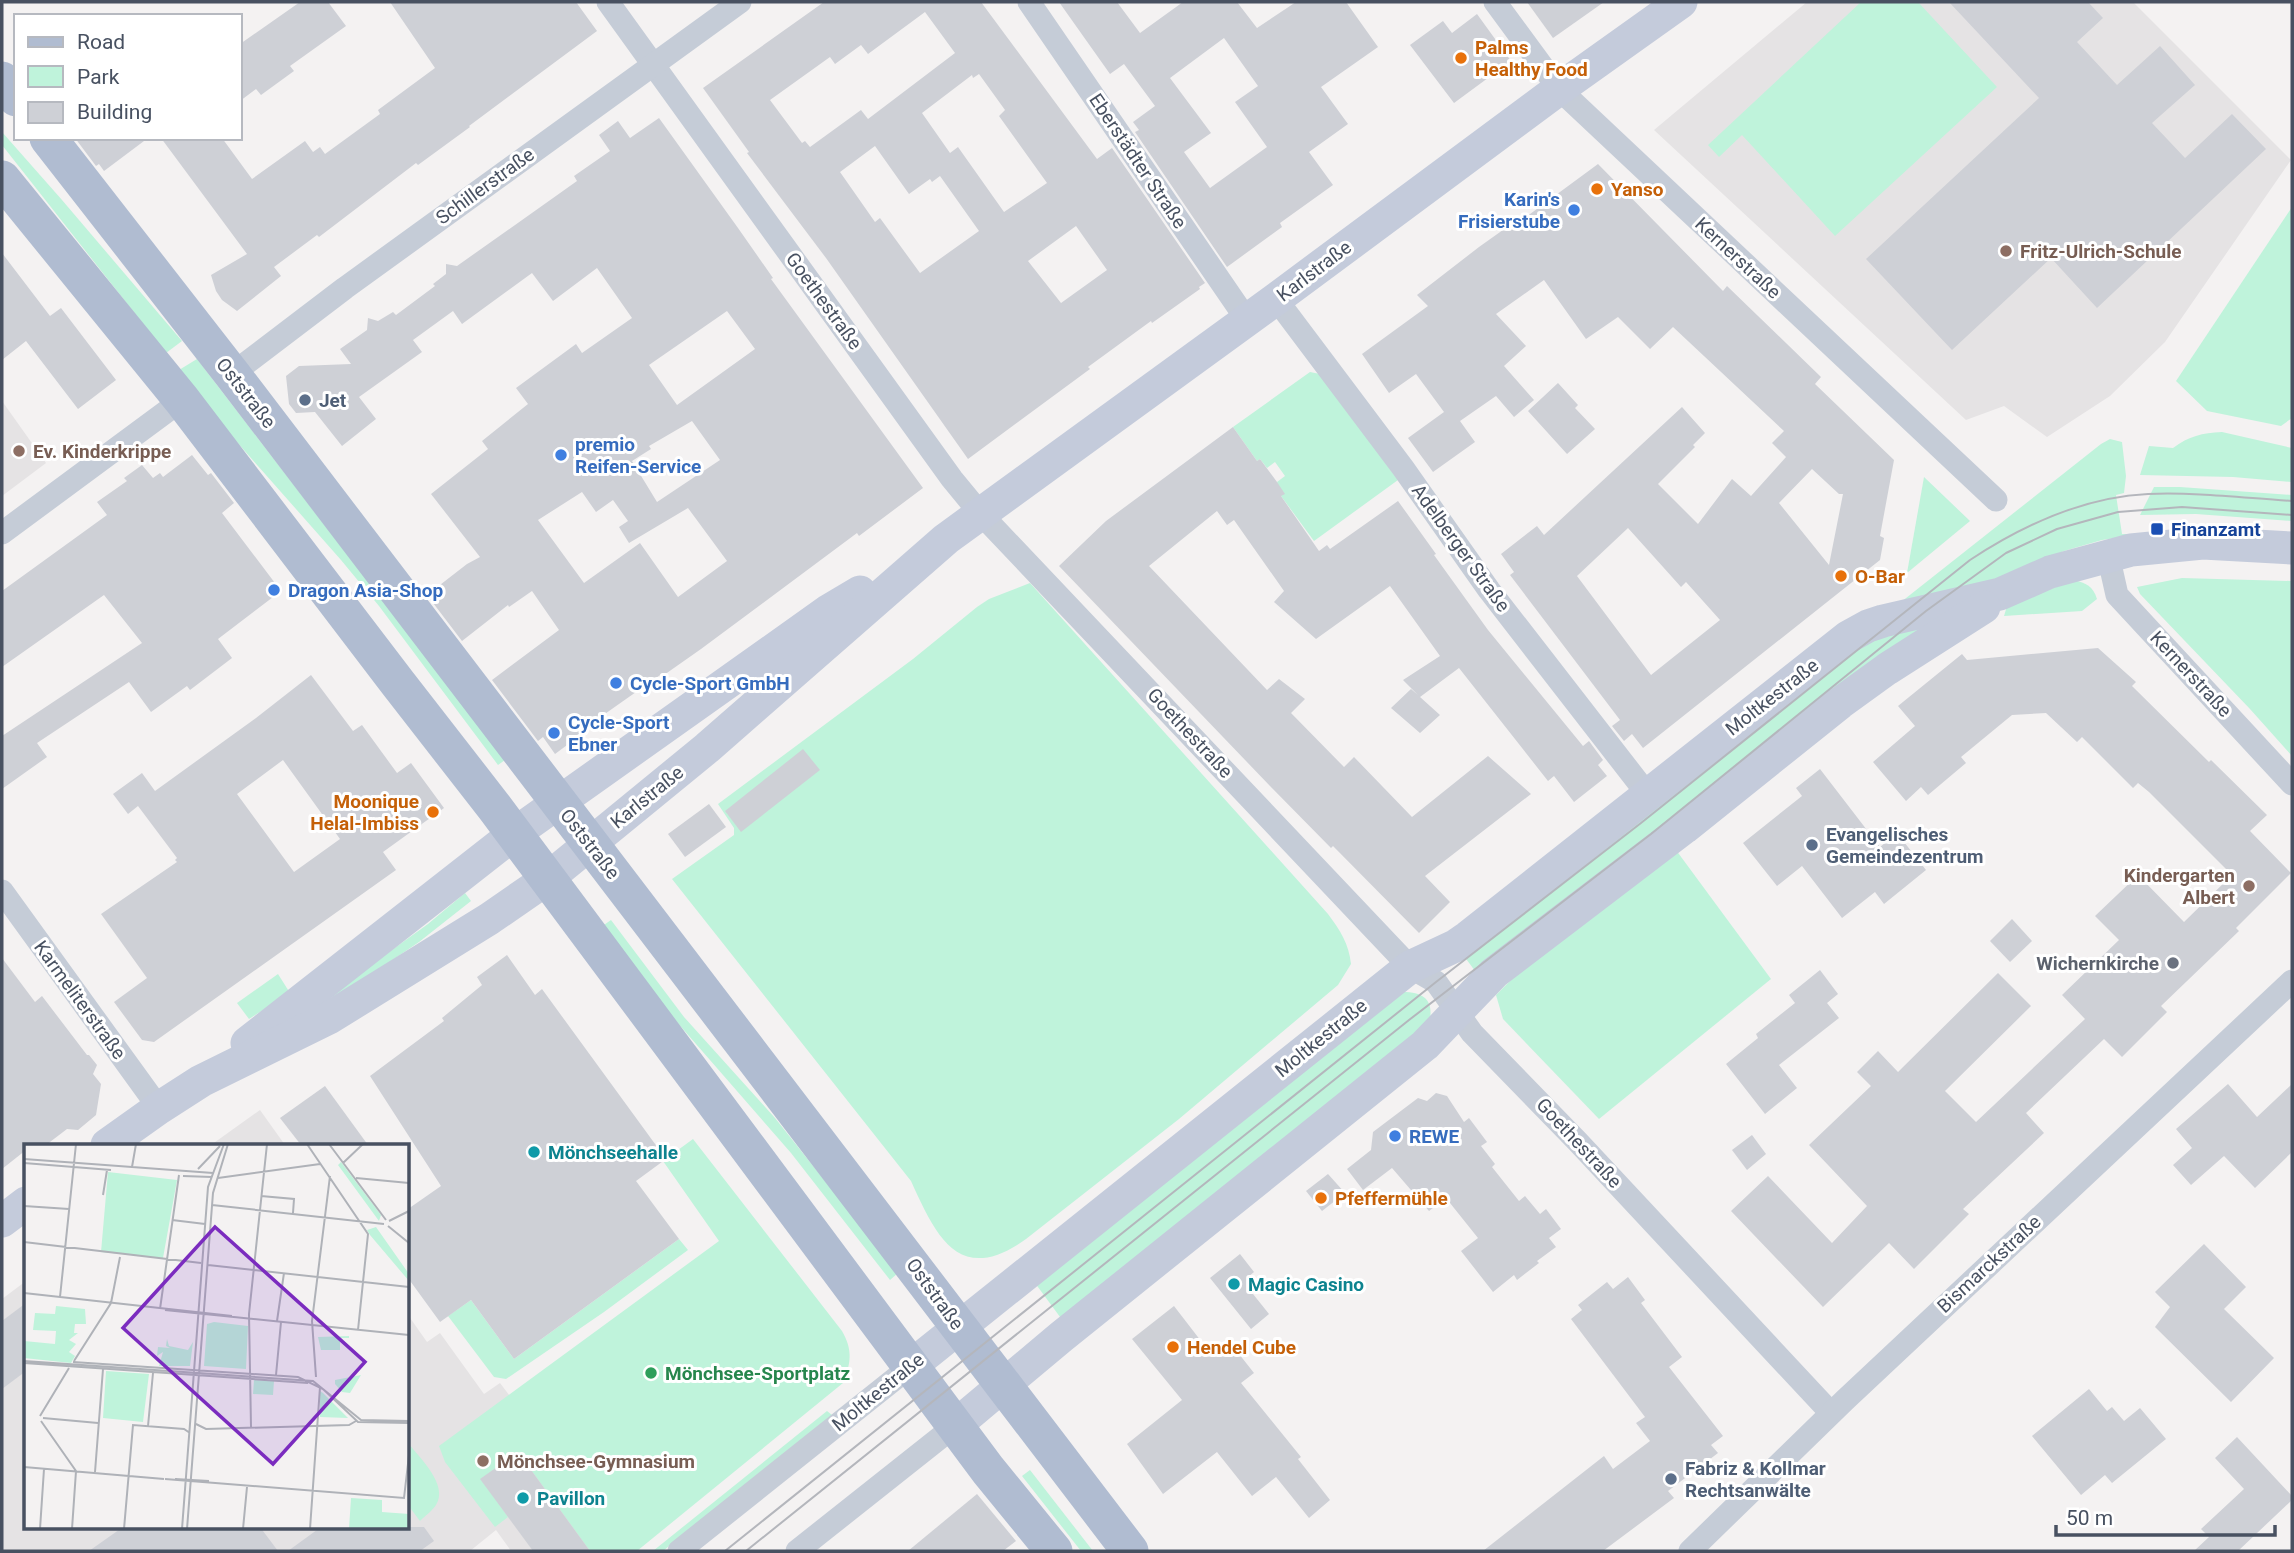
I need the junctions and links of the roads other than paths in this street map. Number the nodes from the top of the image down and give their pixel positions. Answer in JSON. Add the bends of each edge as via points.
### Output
{"nodes":[{"id":1,"x":608,"y":2,"type":"edge"},
{"id":2,"x":740,"y":2,"type":"edge"},
{"id":3,"x":1030,"y":2,"type":"edge"},
{"id":4,"x":1494,"y":2,"type":"edge"},
{"id":5,"x":1681,"y":2,"type":"edge"},
{"id":6,"x":653,"y":64,"type":"junction"},
{"id":7,"x":2,"y":80,"type":"edge"},
{"id":8,"x":1559,"y":89,"type":"junction"},
{"id":9,"x":14,"y":95,"type":"edge"},
{"id":10,"x":50,"y":140,"type":"edge"},
{"id":11,"x":2,"y":179,"type":"edge"},
{"id":12,"x":1276,"y":299,"type":"junction"},
{"id":13,"x":1247,"y":320,"type":"junction"},
{"id":14,"x":232,"y":374,"type":"junction"},
{"id":15,"x":182,"y":400,"type":"junction"},
{"id":16,"x":1996,"y":500,"type":"dead end"},
{"id":17,"x":980,"y":513,"type":"junction"},
{"id":18,"x":2,"y":533,"type":"edge"},
{"id":19,"x":946,"y":539,"type":"junction"},
{"id":20,"x":2292,"y":548,"type":"edge"},
{"id":21,"x":2108,"y":555,"type":"junction"},
{"id":22,"x":2000,"y":594,"type":"junction"},
{"id":23,"x":2292,"y":784,"type":"edge"},
{"id":24,"x":1648,"y":795,"type":"junction"},
{"id":25,"x":558,"y":803,"type":"junction"},
{"id":26,"x":514,"y":834,"type":"junction"},
{"id":27,"x":590,"y":844,"type":"junction"},
{"id":28,"x":547,"y":878,"type":"junction"},
{"id":29,"x":2,"y":891,"type":"edge"},
{"id":30,"x":1410,"y":967,"type":"junction"},
{"id":31,"x":2292,"y":981,"type":"edge"},
{"id":32,"x":1456,"y":1011,"type":"junction"},
{"id":33,"x":209,"y":1076,"type":"junction"},
{"id":34,"x":159,"y":1108,"type":"junction"},
{"id":35,"x":108,"y":1144,"type":"edge"},
{"id":36,"x":24,"y":1204,"type":"edge"},
{"id":37,"x":2,"y":1221,"type":"edge"},
{"id":38,"x":959,"y":1327,"type":"junction"},
{"id":39,"x":911,"y":1366,"type":"junction"},
{"id":40,"x":1003,"y":1386,"type":"junction"},
{"id":41,"x":1831,"y":1413,"type":"junction"},
{"id":42,"x":956,"y":1425,"type":"junction"},
{"id":43,"x":679,"y":1551,"type":"edge"},
{"id":44,"x":797,"y":1551,"type":"edge"},
{"id":45,"x":1054,"y":1551,"type":"edge"},
{"id":46,"x":1130,"y":1551,"type":"edge"},
{"id":47,"x":1690,"y":1551,"type":"edge"}],
"edges":[{"from":1,"to":6,"type":"street","name":"Goethestraße"},
{"from":2,"to":6,"type":"street","name":"Schillerstraße"},
{"from":3,"to":13,"type":"street","name":"Eberstädter Straße"},
{"from":4,"to":8,"type":"street","name":"Kernerstraße"},
{"from":5,"to":8,"type":"street","name":"Karlstraße"},
{"from":6,"to":14,"type":"street","name":"Schillerstraße"},
{"from":6,"to":17,"type":"street","name":"Goethestraße"},
{"from":7,"to":9,"type":"main road"},
{"from":8,"to":12,"type":"street","name":"Karlstraße"},
{"from":8,"to":16,"type":"street","name":"Kernerstraße"},
{"from":10,"to":14,"type":"main road","name":"Oststraße"},
{"from":11,"to":15,"type":"main road"},
{"from":12,"to":13,"type":"street","name":"Karlstraße"},
{"from":12,"to":24,"type":"street","name":"Adelberger Straße","via":[[1489,590]]},
{"from":13,"to":17,"type":"street","name":"Karlstraße"},
{"from":14,"to":25,"type":"main road","name":"Oststraße"},
{"from":15,"to":18,"type":"street"},
{"from":15,"to":26,"type":"main road"},
{"from":17,"to":19,"type":"street","name":"Karlstraße"},
{"from":17,"to":30,"type":"street","name":"Goethestraße"},
{"from":19,"to":25,"type":"street","name":"Karlstraße","via":[[828,611]]},
{"from":19,"to":27,"type":"street","name":"Karlstraße"},
{"from":20,"to":21,"type":"street","name":"Moltkestraße","via":[[2203,543]]},
{"from":21,"to":22,"type":"street","name":"Moltkestraße","via":[[2050,572]]},
{"from":21,"to":23,"type":"street","name":"Kernerstraße","via":[[2117,595]]},
{"from":22,"to":24,"type":"street","name":"Moltkestraße","via":[[1858,631]]},
{"from":22,"to":32,"type":"street","name":"Moltkestraße","via":[[1840,703],[1494,973]]},
{"from":24,"to":30,"type":"street","name":"Moltkestraße","via":[[1455,946]]},
{"from":25,"to":26,"type":"street","name":"Karlstraße"},
{"from":25,"to":27,"type":"main road","name":"Oststraße"},
{"from":26,"to":28,"type":"main road"},
{"from":26,"to":33,"type":"street","name":"Karlstraße"},
{"from":27,"to":28,"type":"street","name":"Karlstraße"},
{"from":27,"to":38,"type":"main road","name":"Oststraße"},
{"from":28,"to":33,"type":"street","name":"Karlstraße","via":[[329,1018]]},
{"from":28,"to":39,"type":"main road"},
{"from":29,"to":34,"type":"street","name":"Karmeliterstraße"},
{"from":30,"to":32,"type":"street","name":"Goethestraße","via":[[1436,982]]},
{"from":30,"to":38,"type":"street","name":"Moltkestraße"},
{"from":31,"to":41,"type":"street","name":"Bismarckstraße"},
{"from":32,"to":40,"type":"street","name":"Moltkestraße","via":[[1426,1045]]},
{"from":32,"to":41,"type":"street","name":"Goethestraße"},
{"from":33,"to":34,"type":"street","name":"Karlstraße"},
{"from":34,"to":35,"type":"street","name":"Karlstraße"},
{"from":36,"to":37,"type":"street"},
{"from":38,"to":39,"type":"street","name":"Moltkestraße"},
{"from":38,"to":40,"type":"main road","name":"Oststraße"},
{"from":39,"to":42,"type":"main road"},
{"from":39,"to":43,"type":"street","name":"Moltkestraße"},
{"from":40,"to":42,"type":"street","name":"Moltkestraße"},
{"from":40,"to":46,"type":"main road","name":"Oststraße"},
{"from":41,"to":47,"type":"street","name":"Bismarckstraße"},
{"from":42,"to":44,"type":"street","name":"Moltkestraße"},
{"from":42,"to":45,"type":"main road"}]}
